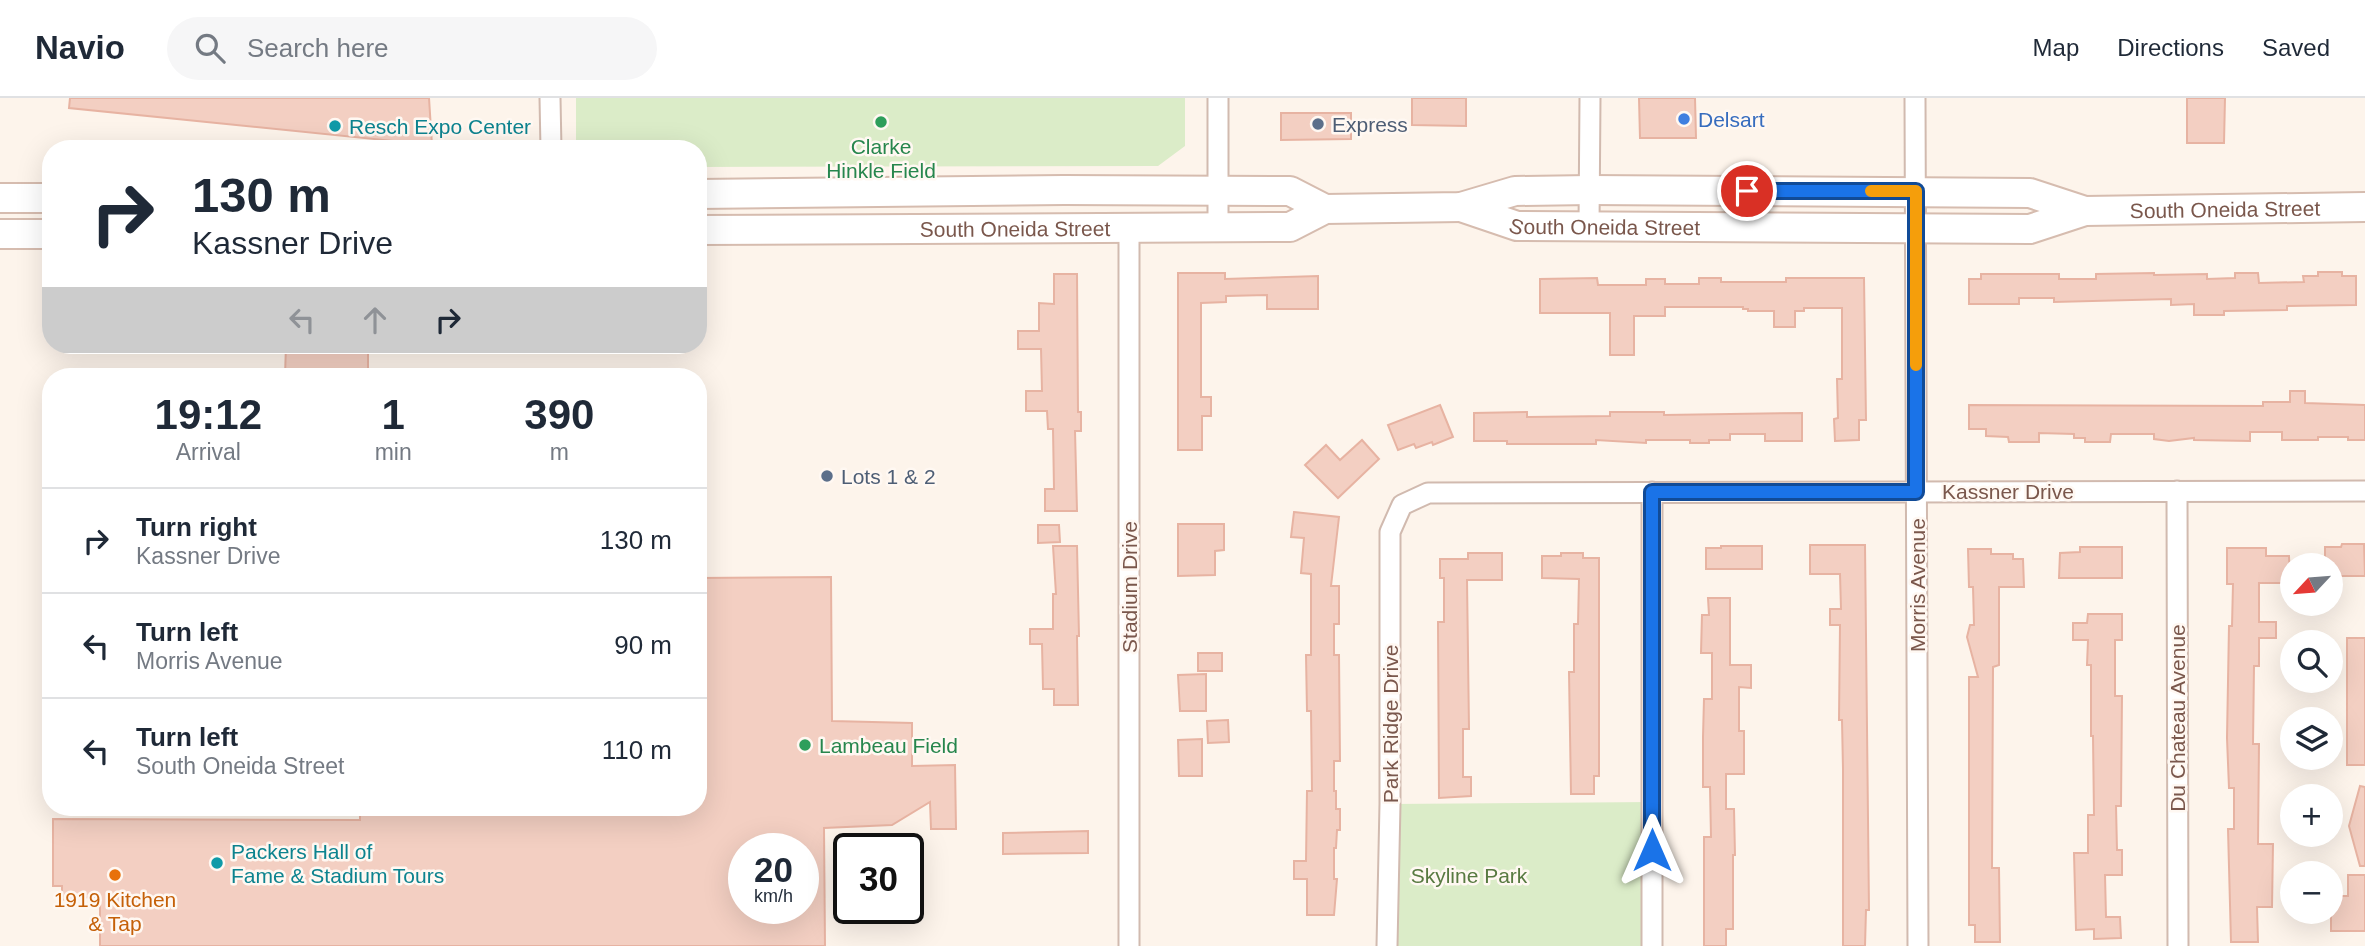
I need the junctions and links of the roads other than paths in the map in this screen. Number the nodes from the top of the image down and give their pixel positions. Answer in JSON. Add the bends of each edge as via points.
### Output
{"nodes":[{"id":1,"x":550,"y":98,"type":"edge"},
{"id":2,"x":1218,"y":98,"type":"edge"},
{"id":3,"x":1590,"y":98,"type":"edge"},
{"id":4,"x":1915,"y":98,"type":"edge"},
{"id":5,"x":551,"y":140,"type":"edge"},
{"id":6,"x":1590,"y":190,"type":"junction"},
{"id":7,"x":1916,"y":191,"type":"junction"},
{"id":8,"x":1218,"y":192,"type":"junction"},
{"id":9,"x":707,"y":194,"type":"edge"},
{"id":10,"x":0,"y":198,"type":"edge"},
{"id":11,"x":42,"y":198,"type":"edge"},
{"id":12,"x":1461,"y":207,"type":"junction"},
{"id":13,"x":2365,"y":207,"type":"edge"},
{"id":14,"x":1325,"y":209,"type":"junction"},
{"id":15,"x":2085,"y":211,"type":"junction"},
{"id":16,"x":1588,"y":226,"type":"junction"},
{"id":17,"x":1129,"y":228,"type":"junction"},
{"id":18,"x":1218,"y":228,"type":"junction"},
{"id":19,"x":1916,"y":228,"type":"junction"},
{"id":20,"x":707,"y":230,"type":"edge"},
{"id":21,"x":0,"y":234,"type":"edge"},
{"id":22,"x":42,"y":234,"type":"edge"},
{"id":23,"x":2177,"y":491,"type":"junction"},
{"id":24,"x":2365,"y":491,"type":"edge"},
{"id":25,"x":1652,"y":492,"type":"junction"},
{"id":26,"x":1916,"y":492,"type":"junction"},
{"id":27,"x":1402,"y":505,"type":"joint"},
{"id":28,"x":1129,"y":946,"type":"edge"},
{"id":29,"x":1387,"y":946,"type":"edge"},
{"id":30,"x":1652,"y":946,"type":"edge"},
{"id":31,"x":1918,"y":946,"type":"edge"},
{"id":32,"x":2178,"y":946,"type":"edge"}],
"edges":[{"from":1,"to":5,"type":"street"},
{"from":2,"to":8,"type":"street"},
{"from":3,"to":6,"type":"street"},
{"from":4,"to":7,"type":"street","name":"Morris Avenue"},
{"from":6,"to":7,"type":"street","name":"South Oneida Street"},
{"from":6,"to":12,"type":"street","name":"South Oneida Street","via":[[1515,191]]},
{"from":6,"to":16,"type":"street"},
{"from":7,"to":15,"type":"street","name":"South Oneida Street","via":[[2030,193]]},
{"from":7,"to":19,"type":"street","name":"Morris Avenue"},
{"from":8,"to":9,"type":"street","name":"South Oneida Street"},
{"from":8,"to":14,"type":"street","name":"South Oneida Street","via":[[1290,191]]},
{"from":8,"to":18,"type":"street"},
{"from":10,"to":11,"type":"street"},
{"from":12,"to":14,"type":"street","name":"South Oneida Street"},
{"from":12,"to":16,"type":"street","name":"South Oneida Street","via":[[1517,226]]},
{"from":13,"to":15,"type":"street","name":"South Oneida Street"},
{"from":14,"to":18,"type":"street","name":"South Oneida Street","via":[[1290,227]]},
{"from":15,"to":19,"type":"street","name":"South Oneida Street","via":[[2030,229]]},
{"from":16,"to":19,"type":"street","name":"South Oneida Street"},
{"from":17,"to":18,"type":"street","name":"South Oneida Street"},
{"from":17,"to":20,"type":"street","name":"South Oneida Street"},
{"from":17,"to":28,"type":"street","name":"Stadium Drive"},
{"from":19,"to":26,"type":"street","name":"Morris Avenue"},
{"from":21,"to":22,"type":"street"},
{"from":23,"to":24,"type":"street","name":"Kassner Drive"},
{"from":23,"to":26,"type":"street","name":"Kassner Drive"},
{"from":23,"to":32,"type":"street","name":"Du Chateau Avenue"},
{"from":25,"to":26,"type":"street","name":"Kassner Drive"},
{"from":25,"to":27,"type":"street","name":"Kassner Drive","via":[[1428,493]]},
{"from":25,"to":30,"type":"street"},
{"from":26,"to":31,"type":"street","name":"Morris Avenue"},
{"from":27,"to":29,"type":"street","name":"Park Ridge Drive","via":[[1390,532]]}]}
